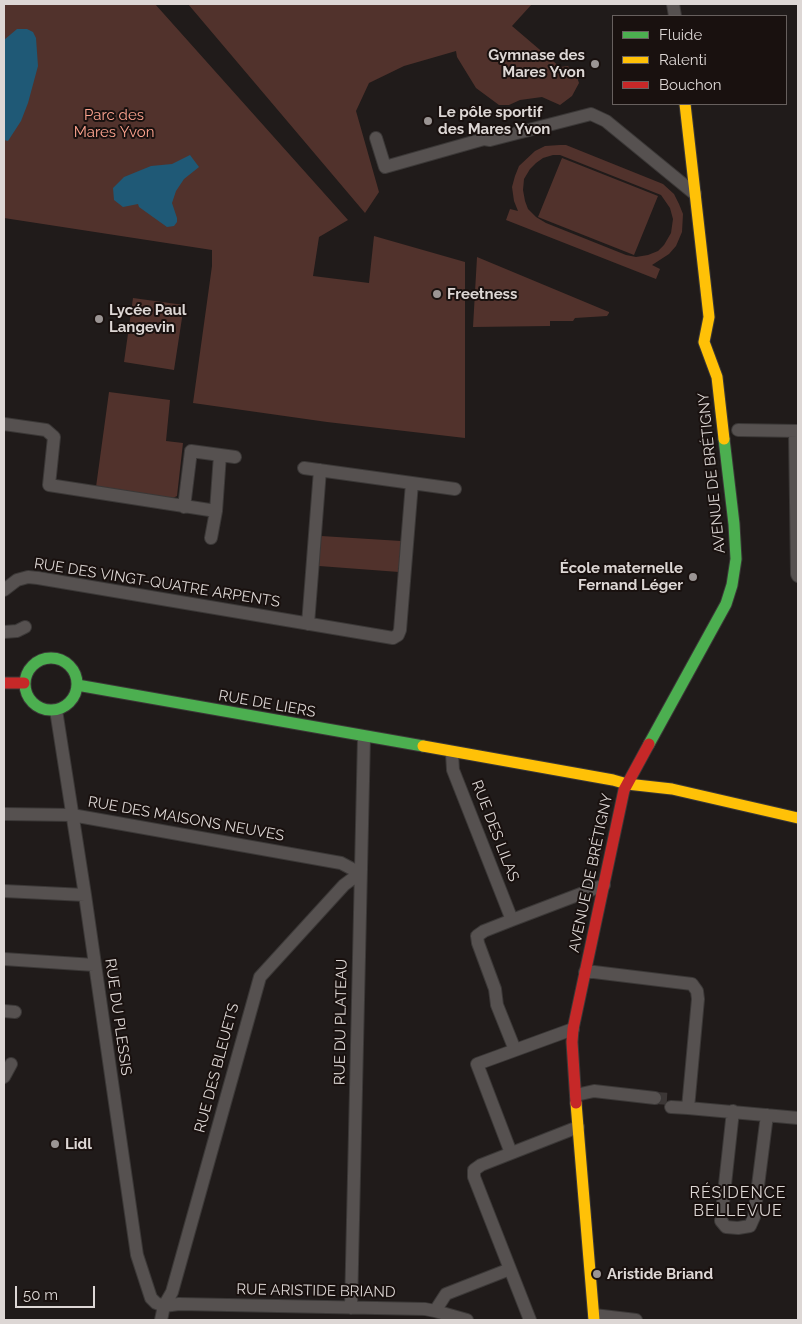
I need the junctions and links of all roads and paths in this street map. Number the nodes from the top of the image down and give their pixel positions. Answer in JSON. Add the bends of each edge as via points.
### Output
{"nodes":[{"id":1,"x":685,"y":105,"type":"edge"},
{"id":2,"x":376,"y":138,"type":"dead end"},
{"id":3,"x":695,"y":194,"type":"junction"},
{"id":4,"x":4,"y":424,"type":"edge"},
{"id":5,"x":738,"y":430,"type":"dead end"},
{"id":6,"x":797,"y":431,"type":"edge"},
{"id":7,"x":220,"y":455,"type":"junction"},
{"id":8,"x":235,"y":457,"type":"dead end"},
{"id":9,"x":304,"y":468,"type":"dead end"},
{"id":10,"x":320,"y":470,"type":"junction"},
{"id":11,"x":412,"y":483,"type":"junction"},
{"id":12,"x":455,"y":489,"type":"dead end"},
{"id":13,"x":184,"y":506,"type":"junction"},
{"id":14,"x":216,"y":511,"type":"junction"},
{"id":15,"x":797,"y":533,"type":"edge"},
{"id":16,"x":212,"y":538,"type":"dead end"},
{"id":17,"x":798,"y":576,"type":"edge"},
{"id":18,"x":4,"y":590,"type":"edge"},
{"id":19,"x":308,"y":624,"type":"junction"},
{"id":20,"x":25,"y":627,"type":"dead end"},
{"id":21,"x":4,"y":632,"type":"edge"},
{"id":22,"x":4,"y":683,"type":"edge"},
{"id":23,"x":24,"y":683,"type":"junction"},
{"id":24,"x":77,"y":685,"type":"junction"},
{"id":25,"x":56,"y":710,"type":"junction"},
{"id":26,"x":364,"y":736,"type":"junction"},
{"id":27,"x":452,"y":753,"type":"junction"},
{"id":28,"x":627,"y":784,"type":"junction"},
{"id":29,"x":4,"y":814,"type":"edge"},
{"id":30,"x":72,"y":815,"type":"junction"},
{"id":31,"x":798,"y":818,"type":"edge"},
{"id":32,"x":360,"y":873,"type":"junction"},
{"id":33,"x":604,"y":885,"type":"junction"},
{"id":34,"x":4,"y":891,"type":"edge"},
{"id":35,"x":85,"y":895,"type":"junction"},
{"id":36,"x":512,"y":920,"type":"junction"},
{"id":37,"x":4,"y":959,"type":"edge"},
{"id":38,"x":94,"y":965,"type":"junction"},
{"id":39,"x":585,"y":972,"type":"junction"},
{"id":40,"x":573,"y":1029,"type":"junction"},
{"id":41,"x":515,"y":1050,"type":"junction"},
{"id":42,"x":11,"y":1064,"type":"dead end"},
{"id":43,"x":4,"y":1077,"type":"edge"},
{"id":44,"x":576,"y":1095,"type":"junction"},
{"id":45,"x":655,"y":1102,"type":"tunnel mouth"},
{"id":46,"x":671,"y":1103,"type":"tunnel mouth"},
{"id":47,"x":688,"y":1104,"type":"junction"},
{"id":48,"x":733,"y":1111,"type":"junction"},
{"id":49,"x":767,"y":1115,"type":"junction"},
{"id":50,"x":798,"y":1118,"type":"edge"},
{"id":51,"x":578,"y":1127,"type":"junction"},
{"id":52,"x":511,"y":1153,"type":"junction"},
{"id":53,"x":510,"y":1269,"type":"junction"},
{"id":54,"x":164,"y":1306,"type":"junction"},
{"id":55,"x":351,"y":1308,"type":"junction"},
{"id":56,"x":435,"y":1310,"type":"junction"},
{"id":57,"x":594,"y":1318,"type":"edge"},
{"id":58,"x":161,"y":1320,"type":"edge"},
{"id":59,"x":467,"y":1320,"type":"edge"},
{"id":60,"x":530,"y":1320,"type":"edge"},
{"id":61,"x":636,"y":1320,"type":"edge"}],
"edges":[{"from":1,"to":3,"type":"street"},
{"from":2,"to":3,"type":"street","via":[[385,167],[591,114],[606,121]]},
{"from":3,"to":28,"type":"street","name":"AVENUE DE BRÉTIGNY","via":[[709,317],[704,342],[717,377],[736,550],[732,586],[720,616]]},
{"from":4,"to":13,"type":"street","via":[[46,430],[54,437],[49,485]]},
{"from":5,"to":6,"type":"street"},
{"from":6,"to":15,"type":"street"},
{"from":7,"to":8,"type":"street"},
{"from":7,"to":13,"type":"street","via":[[191,451]]},
{"from":7,"to":14,"type":"street"},
{"from":9,"to":10,"type":"street"},
{"from":10,"to":11,"type":"street"},
{"from":10,"to":19,"type":"street"},
{"from":11,"to":12,"type":"street"},
{"from":11,"to":19,"type":"street","name":"RUE DES VINGT-QUATRE ARPENTS","via":[[398,635],[388,638]]},
{"from":13,"to":14,"type":"street"},
{"from":14,"to":16,"type":"street"},
{"from":15,"to":17,"type":"street"},
{"from":18,"to":19,"type":"street","name":"RUE DES VINGT-QUATRE ARPENTS","via":[[17,580],[38,578]]},
{"from":20,"to":21,"type":"street"},
{"from":22,"to":23,"type":"street"},
{"from":23,"to":24,"type":"street","via":[[33,664],[54,658],[74,670]]},
{"from":23,"to":25,"type":"street","via":[[30,701],[38,707]]},
{"from":24,"to":25,"type":"street","via":[[68,704]]},
{"from":24,"to":26,"type":"street","name":"RUE DE LIERS"},
{"from":25,"to":30,"type":"street","name":"RUE DU PLESSIS"},
{"from":26,"to":27,"type":"street","name":"RUE DE LIERS"},
{"from":26,"to":32,"type":"street","name":"RUE DU PLATEAU"},
{"from":27,"to":28,"type":"street","name":"RUE DE LIERS"},
{"from":27,"to":36,"type":"street","name":"RUE DES LILAS","via":[[453,770]]},
{"from":28,"to":31,"type":"street","name":"RUE DE LIERS","via":[[689,793]]},
{"from":28,"to":33,"type":"street","name":"AVENUE DE BRÉTIGNY"},
{"from":29,"to":30,"type":"street","name":"RUE DES MAISONS NEUVES"},
{"from":30,"to":32,"type":"street","name":"RUE DES MAISONS NEUVES","via":[[341,863]]},
{"from":30,"to":35,"type":"street","name":"RUE DU PLESSIS"},
{"from":32,"to":54,"type":"street","name":"RUE DES BLEUETS","via":[[344,884],[260,977],[172,1292]]},
{"from":32,"to":55,"type":"street","name":"RUE DU PLATEAU"},
{"from":33,"to":36,"type":"street"},
{"from":33,"to":39,"type":"street","name":"AVENUE DE BRÉTIGNY"},
{"from":34,"to":35,"type":"street"},
{"from":35,"to":38,"type":"street","name":"RUE DU PLESSIS"},
{"from":36,"to":41,"type":"street","via":[[477,936],[495,989],[497,1005]]},
{"from":37,"to":38,"type":"street"},
{"from":38,"to":54,"type":"street","name":"RUE DU PLESSIS","via":[[137,1256],[151,1298]]},
{"from":39,"to":40,"type":"street","name":"AVENUE DE BRÉTIGNY"},
{"from":39,"to":47,"type":"street","via":[[692,984],[698,999]]},
{"from":40,"to":41,"type":"street"},
{"from":40,"to":44,"type":"street","name":"AVENUE DE BRÉTIGNY"},
{"from":41,"to":52,"type":"street","via":[[477,1064]]},
{"from":42,"to":43,"type":"street"},
{"from":44,"to":45,"type":"street","via":[[595,1100]]},
{"from":44,"to":51,"type":"street","name":"AVENUE DE BRÉTIGNY"},
{"from":46,"to":47,"type":"street"},
{"from":47,"to":48,"type":"street"},
{"from":48,"to":49,"type":"street"},
{"from":48,"to":49,"type":"street","via":[[721,1221],[726,1226],[738,1228],[750,1226],[754,1217]]},
{"from":49,"to":50,"type":"street"},
{"from":51,"to":52,"type":"street"},
{"from":51,"to":57,"type":"street","name":"AVENUE DE BRÉTIGNY"},
{"from":52,"to":53,"type":"street","via":[[474,1170]]},
{"from":53,"to":56,"type":"street","via":[[446,1294]]},
{"from":53,"to":60,"type":"street"},
{"from":54,"to":55,"type":"street","name":"RUE ARISTIDE BRIAND"},
{"from":54,"to":58,"type":"street"},
{"from":55,"to":56,"type":"street","name":"RUE ARISTIDE BRIAND"},
{"from":56,"to":59,"type":"street","name":"RUE ARISTIDE BRIAND"},
{"from":57,"to":61,"type":"street"}]}
